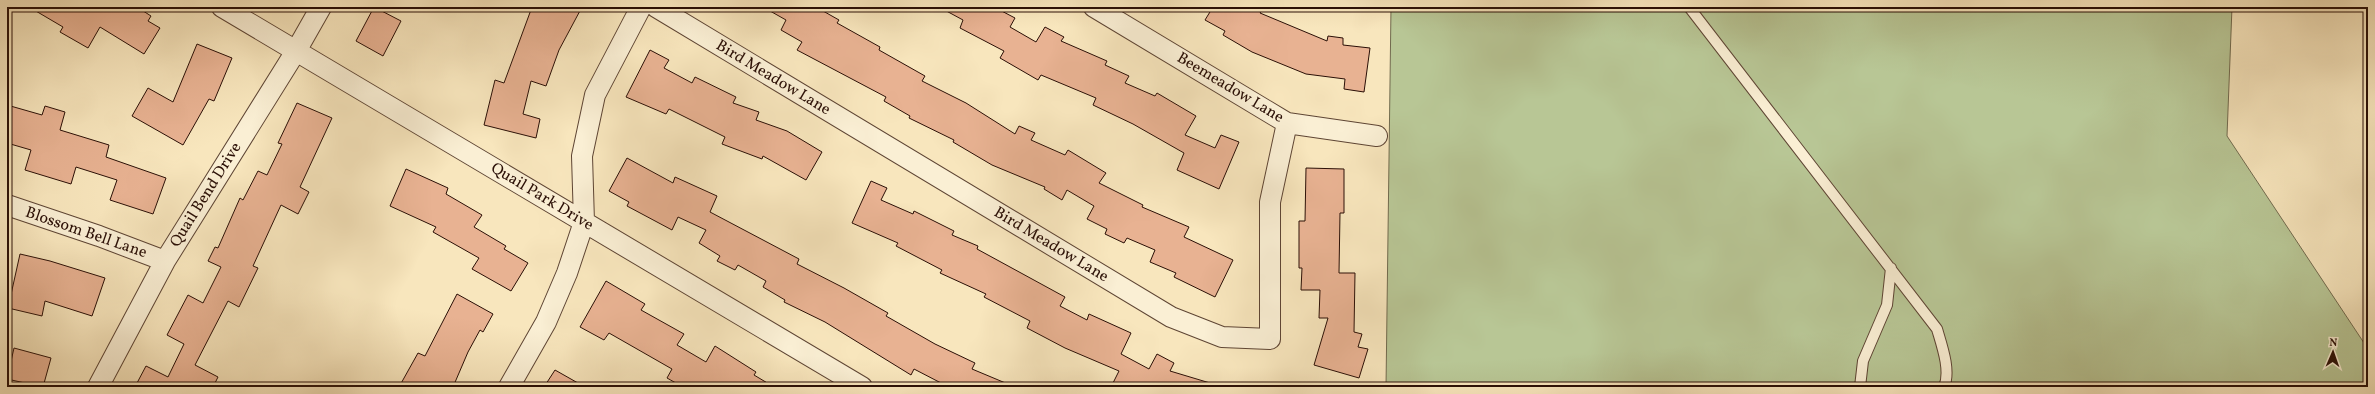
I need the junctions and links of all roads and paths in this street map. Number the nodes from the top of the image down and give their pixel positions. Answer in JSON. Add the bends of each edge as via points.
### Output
{"nodes":[{"id":1,"x":222,"y":7,"type":"edge"},
{"id":2,"x":321,"y":7,"type":"edge"},
{"id":3,"x":641,"y":7,"type":"edge"},
{"id":4,"x":656,"y":7,"type":"edge"},
{"id":5,"x":1094,"y":7,"type":"edge"},
{"id":6,"x":1689,"y":7,"type":"edge"},
{"id":7,"x":296,"y":51,"type":"junction"},
{"id":8,"x":1287,"y":124,"type":"junction"},
{"id":9,"x":1377,"y":136,"type":"dead end"},
{"id":10,"x":7,"y":205,"type":"edge"},
{"id":11,"x":584,"y":222,"type":"junction"},
{"id":12,"x":165,"y":261,"type":"junction"},
{"id":13,"x":1891,"y":268,"type":"junction"},
{"id":14,"x":98,"y":387,"type":"edge"},
{"id":15,"x":509,"y":387,"type":"edge"},
{"id":16,"x":862,"y":387,"type":"edge"},
{"id":17,"x":1860,"y":387,"type":"edge"},
{"id":18,"x":1944,"y":387,"type":"edge"}],
"edges":[{"from":1,"to":7,"type":"street","name":"Quail Park Drive"},
{"from":2,"to":7,"type":"street","name":"Quail Bend Drive"},
{"from":3,"to":11,"type":"street","via":[[594,95],[582,156]]},
{"from":4,"to":8,"type":"street","name":"Bird Meadow Lane","via":[[1171,317],[1222,337],[1270,339],[1270,202]]},
{"from":5,"to":8,"type":"street","name":"Beemeadow Lane"},
{"from":6,"to":13,"type":"lane"},
{"from":7,"to":11,"type":"street","name":"Quail Park Drive"},
{"from":7,"to":12,"type":"street","name":"Quail Bend Drive"},
{"from":8,"to":9,"type":"street","name":"Beemeadow Lane"},
{"from":10,"to":12,"type":"street","name":"Blossom Bell Lane"},
{"from":11,"to":15,"type":"street","via":[[567,273],[546,322]]},
{"from":11,"to":16,"type":"street","name":"Quail Park Drive"},
{"from":12,"to":14,"type":"street","name":"Quail Bend Drive"},
{"from":13,"to":17,"type":"lane","via":[[1887,305],[1864,361]]},
{"from":13,"to":18,"type":"lane","via":[[1937,329],[1944,356]]}]}
